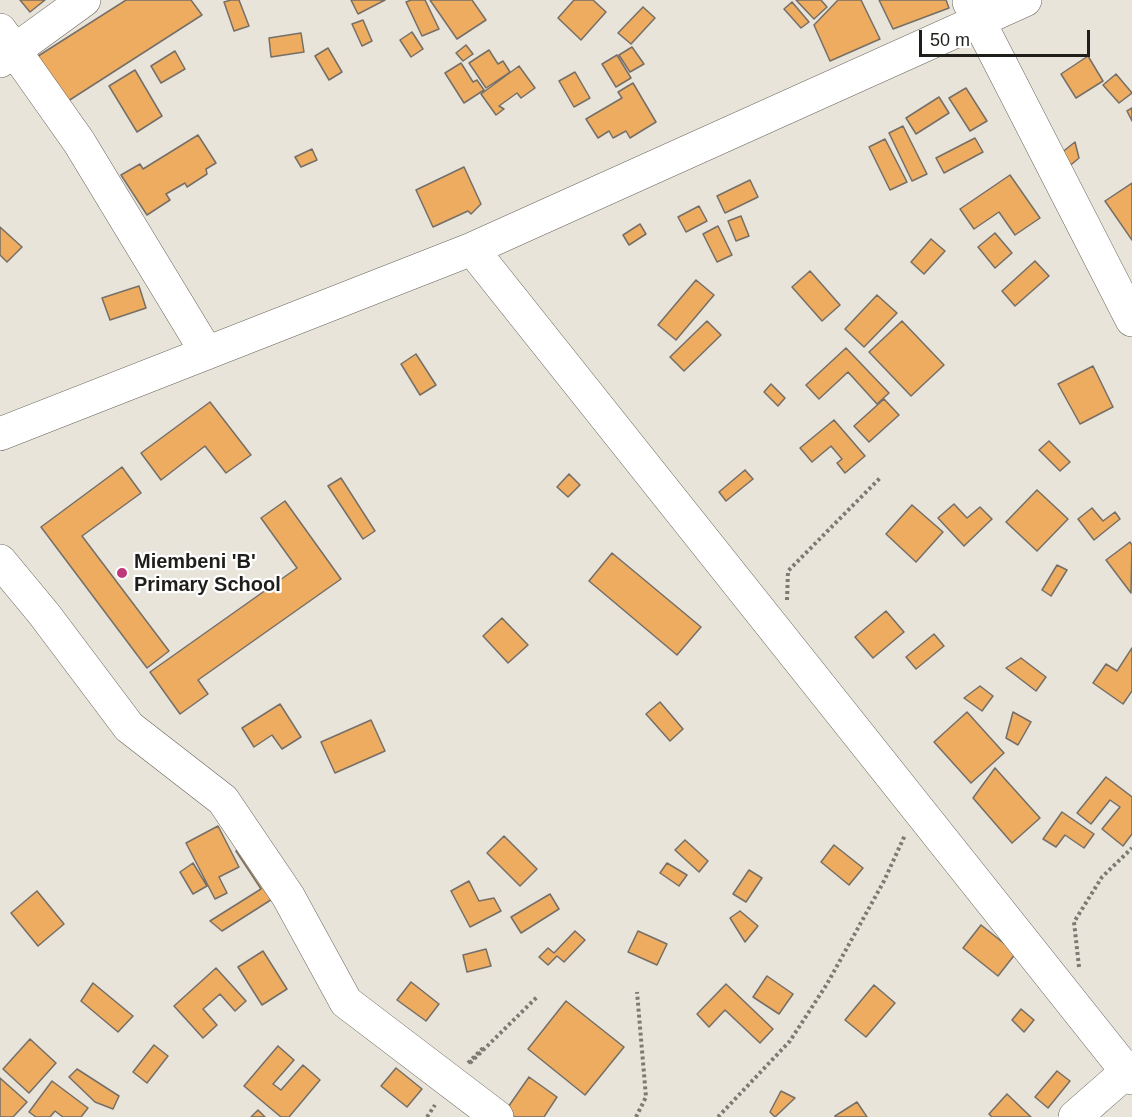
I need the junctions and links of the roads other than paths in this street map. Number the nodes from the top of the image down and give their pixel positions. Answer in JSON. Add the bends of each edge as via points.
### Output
{"nodes":[{"id":1,"x":84,"y":0,"type":"edge"},
{"id":2,"x":1025,"y":0,"type":"edge"},
{"id":3,"x":974,"y":10,"type":"edge"},
{"id":4,"x":5,"y":47,"type":"edge"},
{"id":5,"x":472,"y":249,"type":"junction"},
{"id":6,"x":1132,"y":320,"type":"edge"},
{"id":7,"x":207,"y":353,"type":"junction"},
{"id":8,"x":0,"y":434,"type":"edge"},
{"id":9,"x":0,"y":561,"type":"edge"},
{"id":10,"x":1130,"y":1072,"type":"edge"},
{"id":11,"x":497,"y":1117,"type":"edge"},
{"id":12,"x":1074,"y":1117,"type":"edge"}],
"edges":[{"from":1,"to":4,"type":"street"},
{"from":2,"to":3,"type":"street"},
{"from":3,"to":5,"type":"street"},
{"from":3,"to":6,"type":"street"},
{"from":4,"to":7,"type":"street","via":[[79,142]]},
{"from":5,"to":7,"type":"street"},
{"from":5,"to":10,"type":"street"},
{"from":7,"to":8,"type":"street"},
{"from":9,"to":11,"type":"street","via":[[129,727],[223,800],[288,896],[346,1002]]},
{"from":10,"to":12,"type":"street"}]}
